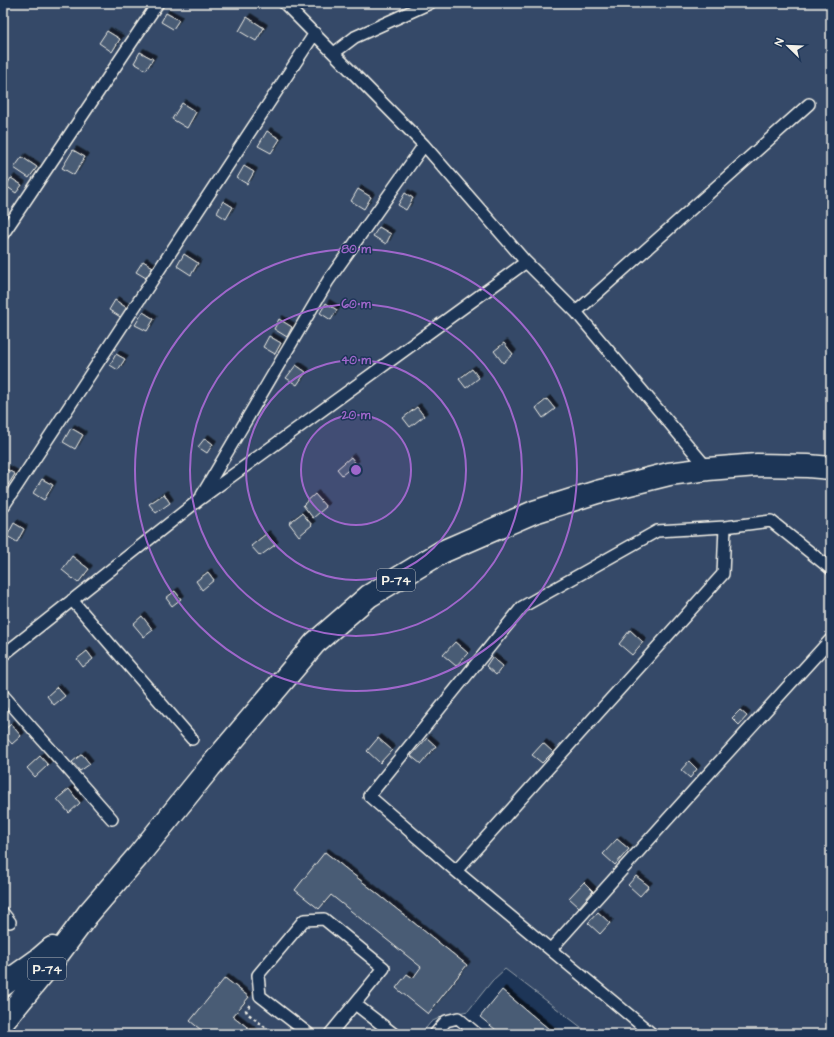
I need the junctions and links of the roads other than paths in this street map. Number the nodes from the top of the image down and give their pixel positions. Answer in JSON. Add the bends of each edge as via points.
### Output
{"nodes":[{"id":1,"x":158,"y":3,"type":"edge"},
{"id":2,"x":284,"y":3,"type":"edge"},
{"id":3,"x":430,"y":3,"type":"edge"},
{"id":4,"x":315,"y":33,"type":"junction"},
{"id":5,"x":334,"y":53,"type":"junction"},
{"id":6,"x":809,"y":104,"type":"dead end"},
{"id":7,"x":424,"y":145,"type":"junction"},
{"id":8,"x":3,"y":234,"type":"edge"},
{"id":9,"x":526,"y":262,"type":"junction"},
{"id":10,"x":576,"y":312,"type":"junction"},
{"id":11,"x":831,"y":468,"type":"edge"},
{"id":12,"x":708,"y":469,"type":"junction"},
{"id":13,"x":200,"y":499,"type":"junction"},
{"id":14,"x":3,"y":507,"type":"edge"},
{"id":15,"x":726,"y":528,"type":"junction"},
{"id":16,"x":831,"y":569,"type":"edge"},
{"id":17,"x":72,"y":600,"type":"junction"},
{"id":18,"x":831,"y":639,"type":"edge"},
{"id":19,"x":3,"y":655,"type":"edge"},
{"id":20,"x":3,"y":695,"type":"edge"},
{"id":21,"x":192,"y":739,"type":"dead end"},
{"id":22,"x":112,"y":819,"type":"dead end"},
{"id":23,"x":456,"y":871,"type":"junction"},
{"id":24,"x":88,"y":914,"type":"junction"},
{"id":25,"x":551,"y":949,"type":"junction"},
{"id":26,"x":3,"y":985,"type":"edge"},
{"id":27,"x":355,"y":1004,"type":"junction"},
{"id":28,"x":3,"y":1022,"type":"edge"},
{"id":29,"x":309,"y":1034,"type":"edge"},
{"id":30,"x":330,"y":1034,"type":"edge"},
{"id":31,"x":394,"y":1034,"type":"edge"},
{"id":32,"x":435,"y":1034,"type":"edge"},
{"id":33,"x":477,"y":1034,"type":"edge"},
{"id":34,"x":652,"y":1034,"type":"edge"}],
"edges":[{"from":1,"to":8,"type":"lane"},
{"from":2,"to":4,"type":"lane"},
{"from":3,"to":5,"type":"lane","via":[[355,37]]},
{"from":4,"to":5,"type":"lane"},
{"from":4,"to":14,"type":"lane"},
{"from":5,"to":7,"type":"lane"},
{"from":6,"to":10,"type":"lane"},
{"from":7,"to":9,"type":"lane"},
{"from":7,"to":13,"type":"lane","via":[[328,281]]},
{"from":9,"to":10,"type":"lane"},
{"from":9,"to":13,"type":"lane"},
{"from":10,"to":12,"type":"lane"},
{"from":11,"to":12,"type":"main road","number":"Р-74","via":[[757,465]]},
{"from":12,"to":24,"type":"main road","number":"Р-74","via":[[669,474],[597,492],[534,512],[442,552],[369,596],[315,643]]},
{"from":13,"to":17,"type":"lane"},
{"from":15,"to":16,"type":"lane","via":[[771,521]]},
{"from":15,"to":23,"type":"lane","via":[[723,574]]},
{"from":15,"to":23,"type":"lane","via":[[657,531],[522,607],[369,796]]},
{"from":17,"to":19,"type":"lane"},
{"from":17,"to":21,"type":"lane"},
{"from":18,"to":25,"type":"lane"},
{"from":20,"to":22,"type":"lane"},
{"from":23,"to":25,"type":"lane"},
{"from":24,"to":26,"type":"main road","number":"Р-74","via":[[38,960]]},
{"from":24,"to":28,"type":"main road","number":"Р-74"},
{"from":25,"to":34,"type":"lane"},
{"from":27,"to":29,"type":"lane","via":[[384,968],[324,919],[304,920],[258,974],[260,996]]},
{"from":27,"to":30,"type":"lane"},
{"from":27,"to":31,"type":"lane"},
{"from":32,"to":33,"type":"lane","via":[[446,1021],[458,1018]]}]}
